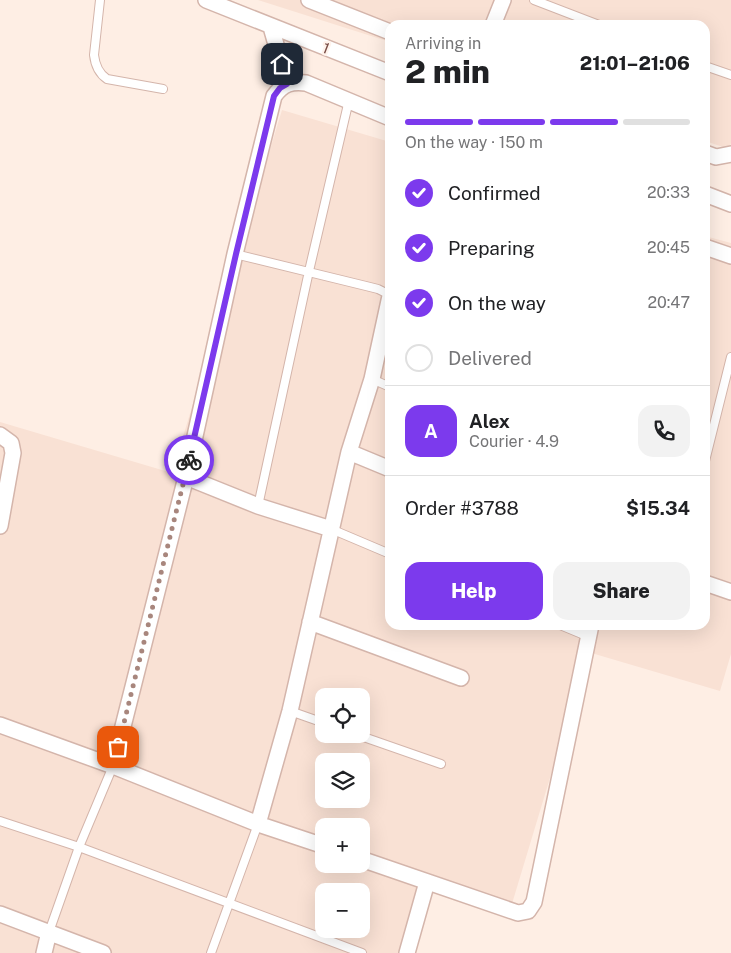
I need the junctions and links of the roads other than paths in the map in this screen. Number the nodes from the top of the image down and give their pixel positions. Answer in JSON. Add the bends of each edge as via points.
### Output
{"nodes":[{"id":1,"x":100,"y":0,"type":"edge"},
{"id":2,"x":206,"y":0,"type":"edge"},
{"id":3,"x":309,"y":0,"type":"edge"},
{"id":4,"x":503,"y":0,"type":"edge"},
{"id":5,"x":534,"y":0,"type":"edge"},
{"id":6,"x":243,"y":7,"type":"edge"},
{"id":7,"x":495,"y":20,"type":"edge"},
{"id":8,"x":587,"y":20,"type":"edge"},
{"id":9,"x":271,"y":26,"type":"junction"},
{"id":10,"x":385,"y":30,"type":"edge"},
{"id":11,"x":710,"y":68,"type":"edge"},
{"id":12,"x":385,"y":70,"type":"edge"},
{"id":13,"x":731,"y":76,"type":"edge"},
{"id":14,"x":287,"y":84,"type":"junction"},
{"id":15,"x":163,"y":89,"type":"dead end"},
{"id":16,"x":349,"y":100,"type":"junction"},
{"id":17,"x":385,"y":116,"type":"edge"},
{"id":18,"x":731,"y":154,"type":"edge"},
{"id":19,"x":710,"y":155,"type":"edge"},
{"id":20,"x":710,"y":196,"type":"edge"},
{"id":21,"x":731,"y":204,"type":"edge"},
{"id":22,"x":710,"y":249,"type":"edge"},
{"id":23,"x":236,"y":254,"type":"junction"},
{"id":24,"x":731,"y":256,"type":"edge"},
{"id":25,"x":309,"y":271,"type":"junction"},
{"id":26,"x":385,"y":292,"type":"edge"},
{"id":27,"x":385,"y":319,"type":"edge"},
{"id":28,"x":731,"y":357,"type":"edge"},
{"id":29,"x":372,"y":380,"type":"junction"},
{"id":30,"x":385,"y":385,"type":"edge"},
{"id":31,"x":0,"y":435,"type":"edge"},
{"id":32,"x":710,"y":441,"type":"edge"},
{"id":33,"x":349,"y":452,"type":"junction"},
{"id":34,"x":385,"y":467,"type":"edge"},
{"id":35,"x":186,"y":477,"type":"junction"},
{"id":36,"x":258,"y":506,"type":"junction"},
{"id":37,"x":0,"y":523,"type":"edge"},
{"id":38,"x":331,"y":529,"type":"junction"},
{"id":39,"x":385,"y":552,"type":"edge"},
{"id":40,"x":710,"y":585,"type":"edge"},
{"id":41,"x":731,"y":592,"type":"edge"},
{"id":42,"x":310,"y":622,"type":"junction"},
{"id":43,"x":590,"y":631,"type":"edge"},
{"id":44,"x":461,"y":678,"type":"dead end"},
{"id":45,"x":290,"y":711,"type":"junction"},
{"id":46,"x":315,"y":720,"type":"edge"},
{"id":47,"x":0,"y":724,"type":"edge"},
{"id":48,"x":370,"y":739,"type":"edge"},
{"id":49,"x":441,"y":764,"type":"dead end"},
{"id":50,"x":113,"y":766,"type":"junction"},
{"id":51,"x":0,"y":821,"type":"edge"},
{"id":52,"x":258,"y":824,"type":"junction"},
{"id":53,"x":315,"y":843,"type":"edge"},
{"id":54,"x":79,"y":847,"type":"junction"},
{"id":55,"x":370,"y":862,"type":"edge"},
{"id":56,"x":427,"y":882,"type":"junction"},
{"id":57,"x":229,"y":904,"type":"junction"},
{"id":58,"x":0,"y":914,"type":"edge"},
{"id":59,"x":49,"y":932,"type":"junction"},
{"id":60,"x":44,"y":953,"type":"edge"},
{"id":61,"x":103,"y":953,"type":"edge"},
{"id":62,"x":211,"y":953,"type":"edge"},
{"id":63,"x":362,"y":953,"type":"edge"},
{"id":64,"x":407,"y":953,"type":"edge"}],
"edges":[{"from":1,"to":15,"type":"lane","via":[[94,55],[102,76]]},
{"from":2,"to":6,"type":"street","name":"1"},
{"from":3,"to":10,"type":"street"},
{"from":4,"to":7,"type":"street"},
{"from":5,"to":8,"type":"lane"},
{"from":6,"to":9,"type":"street","name":"1"},
{"from":9,"to":12,"type":"street","name":"1"},
{"from":9,"to":14,"type":"street"},
{"from":11,"to":13,"type":"lane"},
{"from":14,"to":16,"type":"street","via":[[306,83]]},
{"from":14,"to":23,"type":"street","via":[[274,96]]},
{"from":16,"to":17,"type":"street"},
{"from":16,"to":25,"type":"lane"},
{"from":18,"to":19,"type":"street"},
{"from":20,"to":21,"type":"street"},
{"from":22,"to":24,"type":"street"},
{"from":23,"to":25,"type":"lane"},
{"from":23,"to":35,"type":"street"},
{"from":25,"to":26,"type":"lane"},
{"from":25,"to":36,"type":"lane"},
{"from":27,"to":29,"type":"street"},
{"from":28,"to":32,"type":"lane"},
{"from":29,"to":30,"type":"lane"},
{"from":29,"to":33,"type":"street"},
{"from":31,"to":37,"type":"street","via":[[11,443],[13,453]]},
{"from":33,"to":34,"type":"street"},
{"from":33,"to":38,"type":"street"},
{"from":35,"to":36,"type":"street"},
{"from":35,"to":50,"type":"street"},
{"from":36,"to":38,"type":"street"},
{"from":38,"to":39,"type":"lane"},
{"from":38,"to":42,"type":"street"},
{"from":40,"to":41,"type":"street"},
{"from":42,"to":44,"type":"street"},
{"from":42,"to":45,"type":"street"},
{"from":43,"to":56,"type":"street","via":[[534,902],[528,911],[518,913]]},
{"from":45,"to":46,"type":"lane"},
{"from":45,"to":52,"type":"street"},
{"from":47,"to":50,"type":"street"},
{"from":48,"to":49,"type":"lane"},
{"from":50,"to":52,"type":"street"},
{"from":50,"to":54,"type":"lane"},
{"from":51,"to":54,"type":"lane"},
{"from":52,"to":53,"type":"street"},
{"from":52,"to":57,"type":"lane"},
{"from":54,"to":57,"type":"lane"},
{"from":54,"to":59,"type":"lane"},
{"from":55,"to":56,"type":"street"},
{"from":56,"to":64,"type":"street"},
{"from":57,"to":62,"type":"lane"},
{"from":57,"to":63,"type":"lane"},
{"from":58,"to":59,"type":"street"},
{"from":59,"to":60,"type":"street"},
{"from":59,"to":61,"type":"street"}]}
